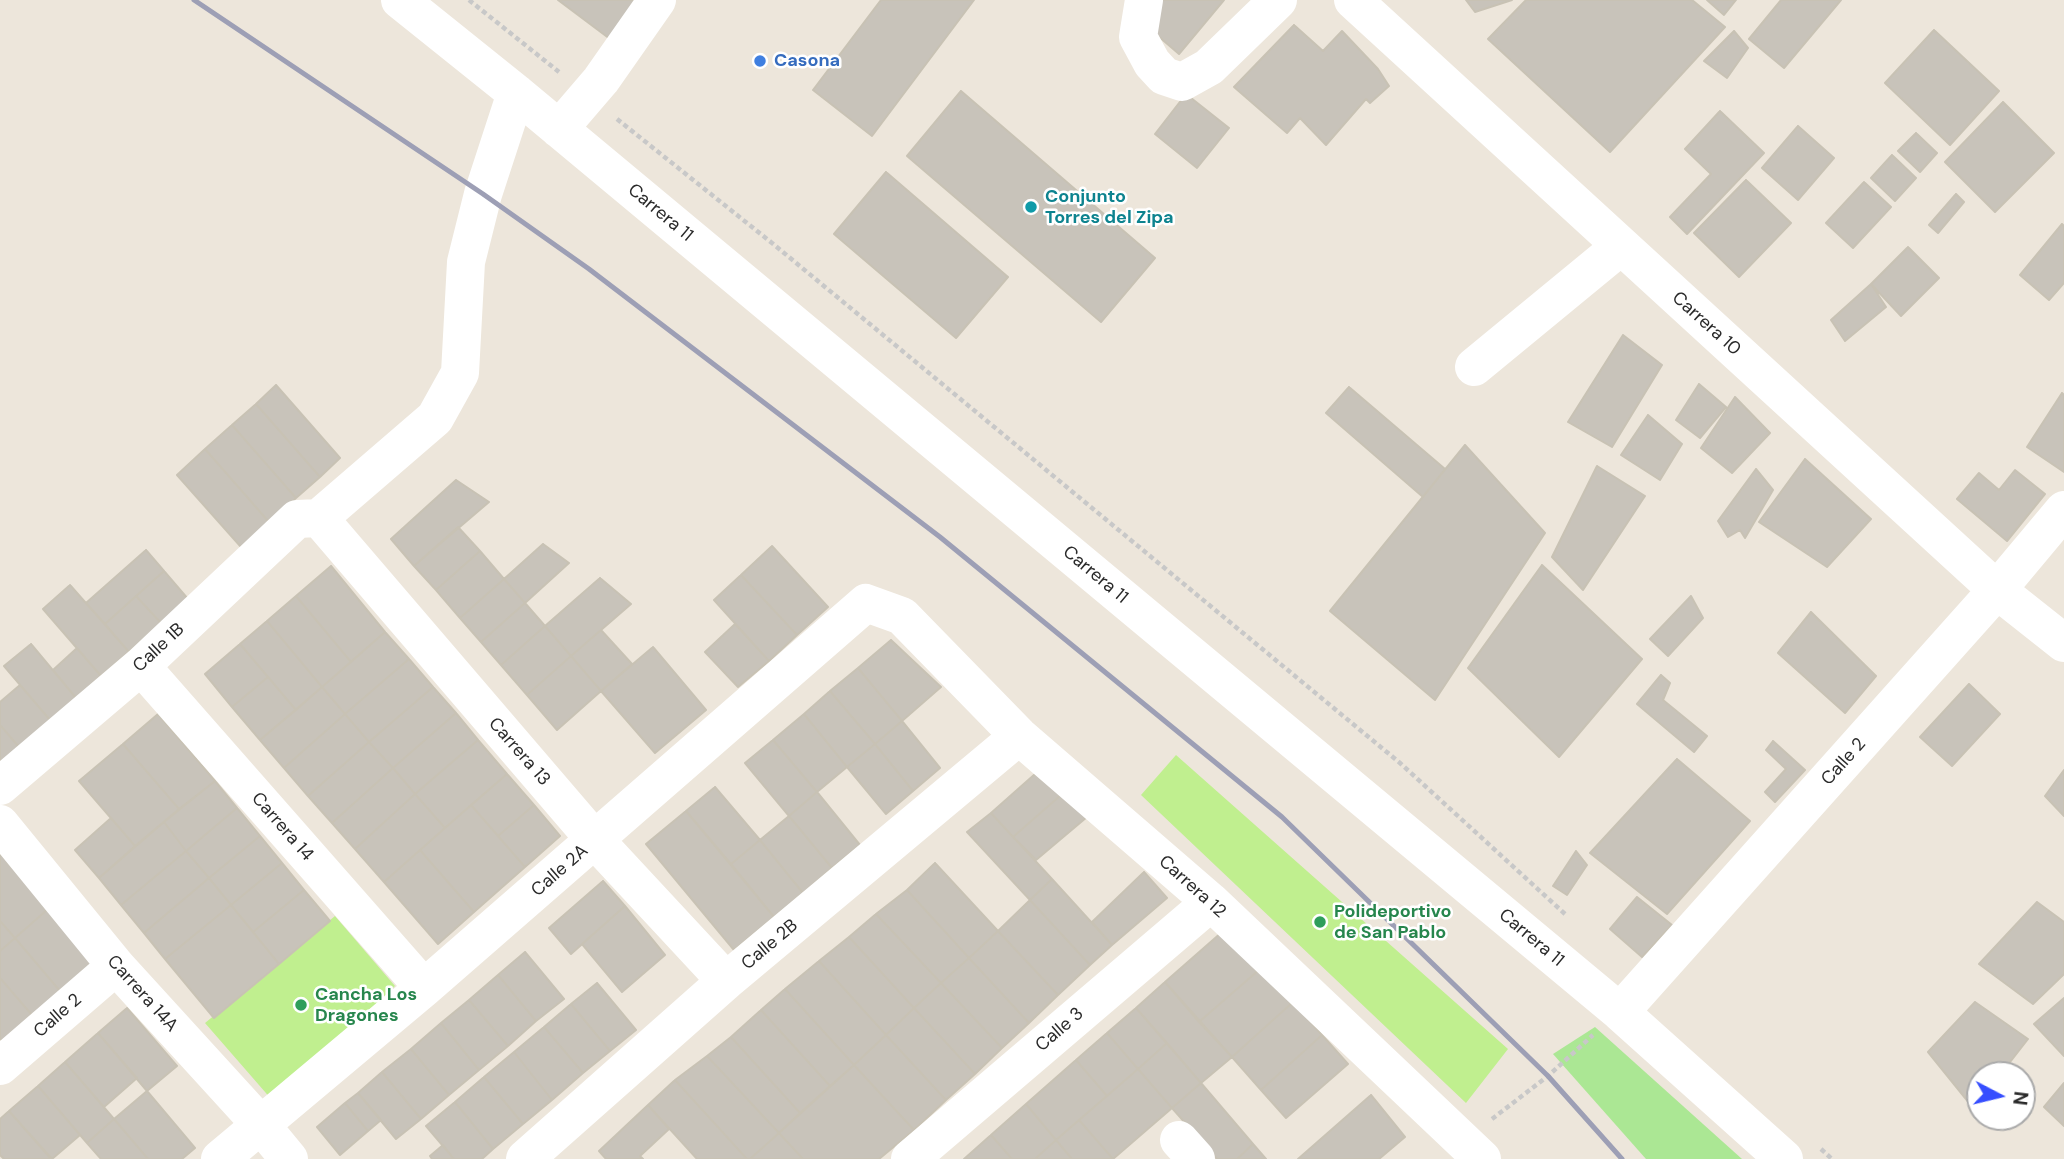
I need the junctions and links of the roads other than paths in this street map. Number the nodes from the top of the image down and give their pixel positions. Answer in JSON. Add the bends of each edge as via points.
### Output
{"nodes":[{"id":1,"x":400,"y":0,"type":"edge"},
{"id":2,"x":657,"y":0,"type":"edge"},
{"id":3,"x":1144,"y":0,"type":"edge"},
{"id":4,"x":1278,"y":0,"type":"edge"},
{"id":5,"x":1353,"y":0,"type":"edge"},
{"id":6,"x":516,"y":93,"type":"junction"},
{"id":7,"x":559,"y":129,"type":"junction"},
{"id":8,"x":1621,"y":246,"type":"junction"},
{"id":9,"x":1474,"y":367,"type":"dead end"},
{"id":10,"x":2064,"y":510,"type":"edge"},
{"id":11,"x":318,"y":518,"type":"junction"},
{"id":12,"x":1997,"y":590,"type":"junction"},
{"id":13,"x":902,"y":616,"type":"joint"},
{"id":14,"x":2064,"y":643,"type":"edge"},
{"id":15,"x":141,"y":666,"type":"junction"},
{"id":16,"x":1019,"y":736,"type":"junction"},
{"id":17,"x":0,"y":786,"type":"edge"},
{"id":18,"x":0,"y":824,"type":"edge"},
{"id":19,"x":595,"y":841,"type":"junction"},
{"id":20,"x":1210,"y":902,"type":"junction"},
{"id":21,"x":116,"y":966,"type":"junction"},
{"id":22,"x":726,"y":981,"type":"junction"},
{"id":23,"x":424,"y":988,"type":"junction"},
{"id":24,"x":1620,"y":1012,"type":"junction"},
{"id":25,"x":0,"y":1066,"type":"edge"},
{"id":26,"x":261,"y":1125,"type":"junction"},
{"id":27,"x":1801,"y":1152,"type":"edge"},
{"id":28,"x":1462,"y":1153,"type":"edge"},
{"id":29,"x":532,"y":1157,"type":"edge"},
{"id":30,"x":220,"y":1159,"type":"edge"},
{"id":31,"x":289,"y":1159,"type":"edge"},
{"id":32,"x":910,"y":1159,"type":"edge"}],
"edges":[{"from":1,"to":6,"type":"street","name":"Carrera 11"},
{"from":2,"to":7,"type":"street","via":[[589,96]]},
{"from":3,"to":4,"type":"street","via":[[1139,37],[1164,76],[1182,82],[1209,67]]},
{"from":5,"to":8,"type":"street","name":"Carrera 10"},
{"from":6,"to":7,"type":"street","name":"Carrera 11"},
{"from":6,"to":11,"type":"street","via":[[466,262],[460,373],[435,418]]},
{"from":7,"to":24,"type":"street","name":"Carrera 11"},
{"from":8,"to":9,"type":"street"},
{"from":8,"to":12,"type":"street","name":"Carrera 10"},
{"from":10,"to":12,"type":"street","name":"Calle 2"},
{"from":11,"to":15,"type":"street","name":"Calle 1B","via":[[297,519]]},
{"from":11,"to":19,"type":"street","name":"Carrera 13"},
{"from":12,"to":14,"type":"street","name":"Carrera 10"},
{"from":12,"to":24,"type":"street","name":"Calle 2"},
{"from":13,"to":16,"type":"street","name":"Carrera 12"},
{"from":13,"to":19,"type":"street","name":"Calle 2A","via":[[866,603]]},
{"from":15,"to":17,"type":"street","name":"Calle 1B"},
{"from":15,"to":23,"type":"street","name":"Carrera 14"},
{"from":16,"to":20,"type":"street","name":"Carrera 12"},
{"from":16,"to":22,"type":"street","name":"Calle 2B"},
{"from":18,"to":21,"type":"street","name":"Carrera 14A"},
{"from":19,"to":22,"type":"street","name":"Carrera 13"},
{"from":19,"to":23,"type":"street","name":"Calle 2A"},
{"from":20,"to":28,"type":"street","name":"Carrera 12"},
{"from":20,"to":32,"type":"street","name":"Calle 3"},
{"from":21,"to":25,"type":"street","name":"Calle 2"},
{"from":21,"to":26,"type":"street","name":"Carrera 14A"},
{"from":22,"to":29,"type":"street","name":"Calle 2B"},
{"from":23,"to":26,"type":"street","name":"Calle 2A"},
{"from":24,"to":27,"type":"street","name":"Carrera 11"},
{"from":26,"to":30,"type":"street","name":"Calle 2A"},
{"from":26,"to":31,"type":"street","name":"Carrera 14A"}]}
